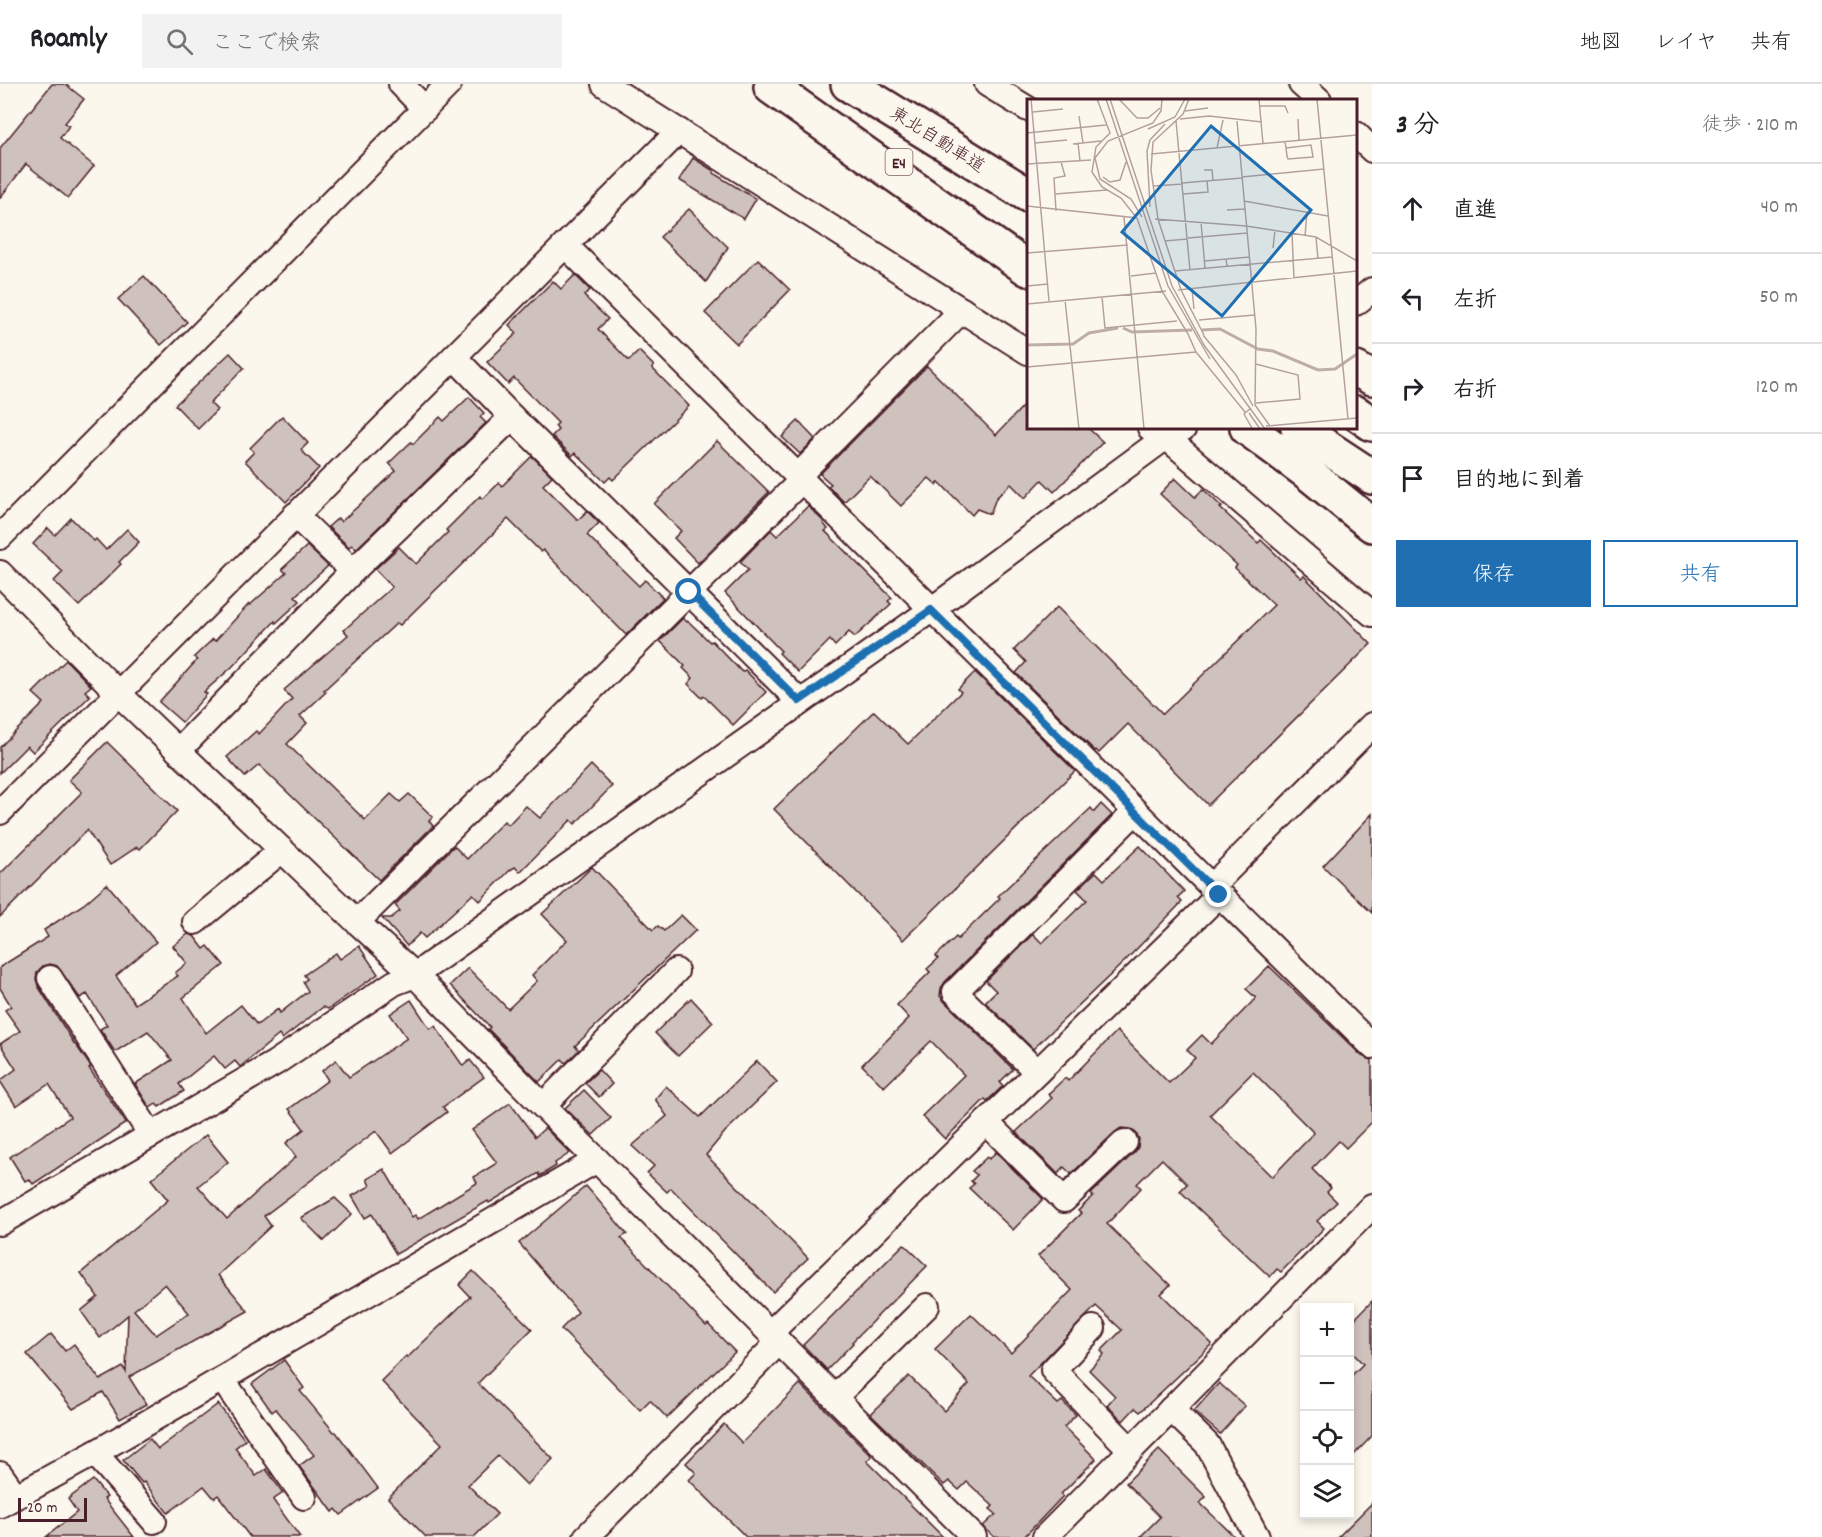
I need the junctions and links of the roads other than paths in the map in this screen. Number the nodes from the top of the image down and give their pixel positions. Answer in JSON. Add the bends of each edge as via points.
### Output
{"nodes":[{"id":1,"x":401,"y":84,"type":"edge"},
{"id":2,"x":449,"y":84,"type":"edge"},
{"id":3,"x":604,"y":84,"type":"edge"},
{"id":4,"x":848,"y":84,"type":"edge"},
{"id":5,"x":861,"y":84,"type":"edge"},
{"id":6,"x":987,"y":84,"type":"edge"},
{"id":7,"x":1301,"y":84,"type":"edge"},
{"id":8,"x":768,"y":86,"type":"edge"},
{"id":9,"x":1318,"y":99,"type":"edge"},
{"id":10,"x":1027,"y":107,"type":"edge"},
{"id":11,"x":425,"y":109,"type":"junction"},
{"id":12,"x":679,"y":131,"type":"junction"},
{"id":13,"x":1357,"y":135,"type":"edge"},
{"id":14,"x":1372,"y":150,"type":"edge"},
{"id":15,"x":1027,"y":169,"type":"edge"},
{"id":16,"x":1027,"y":194,"type":"edge"},
{"id":17,"x":565,"y":245,"type":"junction"},
{"id":18,"x":1027,"y":246,"type":"edge"},
{"id":19,"x":1027,"y":268,"type":"edge"},
{"id":20,"x":1372,"y":290,"type":"edge"},
{"id":21,"x":1357,"y":302,"type":"edge"},
{"id":22,"x":1357,"y":303,"type":"edge"},
{"id":23,"x":962,"y":310,"type":"junction"},
{"id":24,"x":1372,"y":310,"type":"edge"},
{"id":25,"x":1027,"y":351,"type":"edge"},
{"id":26,"x":454,"y":357,"type":"junction"},
{"id":27,"x":1357,"y":370,"type":"edge"},
{"id":28,"x":1372,"y":378,"type":"edge"},
{"id":29,"x":1357,"y":414,"type":"edge"},
{"id":30,"x":512,"y":417,"type":"junction"},
{"id":31,"x":1372,"y":424,"type":"edge"},
{"id":32,"x":1248,"y":429,"type":"edge"},
{"id":33,"x":1300,"y":429,"type":"edge"},
{"id":34,"x":1167,"y":431,"type":"edge"},
{"id":35,"x":1372,"y":477,"type":"edge"},
{"id":36,"x":799,"y":479,"type":"junction"},
{"id":37,"x":295,"y":515,"type":"junction"},
{"id":38,"x":1372,"y":525,"type":"edge"},
{"id":39,"x":0,"y":537,"type":"edge"},
{"id":40,"x":353,"y":571,"type":"junction"},
{"id":41,"x":0,"y":573,"type":"edge"},
{"id":42,"x":689,"y":592,"type":"junction"},
{"id":43,"x":931,"y":610,"type":"junction"},
{"id":44,"x":1372,"y":614,"type":"edge"},
{"id":45,"x":118,"y":693,"type":"junction"},
{"id":46,"x":799,"y":701,"type":"junction"},
{"id":47,"x":1372,"y":725,"type":"edge"},
{"id":48,"x":178,"y":751,"type":"junction"},
{"id":49,"x":0,"y":812,"type":"edge"},
{"id":50,"x":1135,"y":812,"type":"junction"},
{"id":51,"x":282,"y":850,"type":"junction"},
{"id":52,"x":1215,"y":891,"type":"junction"},
{"id":53,"x":195,"y":922,"type":"dead end"},
{"id":54,"x":357,"y":922,"type":"junction"},
{"id":55,"x":676,"y":970,"type":"dead end"},
{"id":56,"x":415,"y":975,"type":"junction"},
{"id":57,"x":50,"y":978,"type":"dead end"},
{"id":58,"x":1372,"y":1046,"type":"edge"},
{"id":59,"x":1037,"y":1072,"type":"junction"},
{"id":60,"x":543,"y":1106,"type":"junction"},
{"id":61,"x":986,"y":1122,"type":"junction"},
{"id":62,"x":151,"y":1135,"type":"junction"},
{"id":63,"x":1125,"y":1142,"type":"dead end"},
{"id":64,"x":597,"y":1160,"type":"junction"},
{"id":65,"x":1372,"y":1206,"type":"edge"},
{"id":66,"x":0,"y":1224,"type":"edge"},
{"id":67,"x":927,"y":1306,"type":"dead end"},
{"id":68,"x":1093,"y":1328,"type":"dead end"},
{"id":69,"x":774,"y":1337,"type":"junction"},
{"id":70,"x":222,"y":1379,"type":"junction"},
{"id":71,"x":835,"y":1397,"type":"junction"},
{"id":72,"x":1172,"y":1409,"type":"junction"},
{"id":73,"x":1131,"y":1450,"type":"junction"},
{"id":74,"x":95,"y":1453,"type":"junction"},
{"id":75,"x":0,"y":1474,"type":"edge"},
{"id":76,"x":304,"y":1497,"type":"dead end"},
{"id":77,"x":8,"y":1500,"type":"edge"},
{"id":78,"x":154,"y":1521,"type":"dead end"},
{"id":79,"x":586,"y":1537,"type":"edge"},
{"id":80,"x":974,"y":1537,"type":"edge"},
{"id":81,"x":1045,"y":1537,"type":"edge"},
{"id":82,"x":1257,"y":1537,"type":"edge"}],
"edges":[{"from":1,"to":11,"type":"street"},
{"from":2,"to":11,"type":"street"},
{"from":3,"to":12,"type":"street"},
{"from":4,"to":16,"type":"highway","name":"東北自動車道","number":"E4"},
{"from":5,"to":15,"type":"highway","via":[[993,146]]},
{"from":6,"to":10,"type":"street"},
{"from":7,"to":9,"type":"street"},
{"from":8,"to":18,"type":"highway","number":"E4","via":[[950,192]]},
{"from":8,"to":19,"type":"highway"},
{"from":11,"to":39,"type":"street"},
{"from":12,"to":17,"type":"street"},
{"from":12,"to":23,"type":"street"},
{"from":13,"to":14,"type":"street"},
{"from":17,"to":26,"type":"street"},
{"from":17,"to":36,"type":"street"},
{"from":20,"to":21,"type":"street"},
{"from":22,"to":24,"type":"street"},
{"from":23,"to":25,"type":"street"},
{"from":23,"to":36,"type":"street"},
{"from":26,"to":30,"type":"street"},
{"from":26,"to":37,"type":"street"},
{"from":27,"to":28,"type":"highway"},
{"from":29,"to":31,"type":"highway"},
{"from":30,"to":40,"type":"street"},
{"from":30,"to":42,"type":"street"},
{"from":32,"to":38,"type":"highway"},
{"from":33,"to":35,"type":"highway"},
{"from":34,"to":43,"type":"street"},
{"from":34,"to":44,"type":"street"},
{"from":36,"to":42,"type":"street"},
{"from":36,"to":43,"type":"street"},
{"from":37,"to":40,"type":"street"},
{"from":37,"to":45,"type":"street"},
{"from":40,"to":48,"type":"street"},
{"from":41,"to":45,"type":"street"},
{"from":42,"to":46,"type":"street"},
{"from":42,"to":54,"type":"street"},
{"from":43,"to":46,"type":"street"},
{"from":43,"to":50,"type":"street"},
{"from":45,"to":48,"type":"street"},
{"from":45,"to":49,"type":"street"},
{"from":46,"to":56,"type":"street"},
{"from":47,"to":52,"type":"street"},
{"from":48,"to":51,"type":"street"},
{"from":50,"to":52,"type":"street"},
{"from":50,"to":59,"type":"street","via":[[955,992]]},
{"from":51,"to":53,"type":"street"},
{"from":51,"to":54,"type":"street"},
{"from":52,"to":58,"type":"street"},
{"from":52,"to":59,"type":"street"},
{"from":54,"to":56,"type":"street"},
{"from":55,"to":60,"type":"street"},
{"from":56,"to":60,"type":"street"},
{"from":56,"to":62,"type":"street","via":[[394,983],[274,1063]]},
{"from":57,"to":62,"type":"street"},
{"from":59,"to":61,"type":"street"},
{"from":60,"to":64,"type":"street"},
{"from":61,"to":63,"type":"street","via":[[1064,1200]]},
{"from":61,"to":69,"type":"street"},
{"from":62,"to":66,"type":"street"},
{"from":64,"to":69,"type":"street"},
{"from":64,"to":70,"type":"street"},
{"from":65,"to":72,"type":"street"},
{"from":67,"to":71,"type":"street"},
{"from":68,"to":73,"type":"street","via":[[1053,1370]]},
{"from":69,"to":71,"type":"street"},
{"from":69,"to":79,"type":"street"},
{"from":70,"to":74,"type":"street"},
{"from":70,"to":76,"type":"street"},
{"from":71,"to":80,"type":"street"},
{"from":72,"to":73,"type":"street"},
{"from":72,"to":82,"type":"street","via":[[1207,1444]]},
{"from":73,"to":81,"type":"street"},
{"from":74,"to":77,"type":"street"},
{"from":74,"to":78,"type":"street"},
{"from":75,"to":77,"type":"street"}]}
